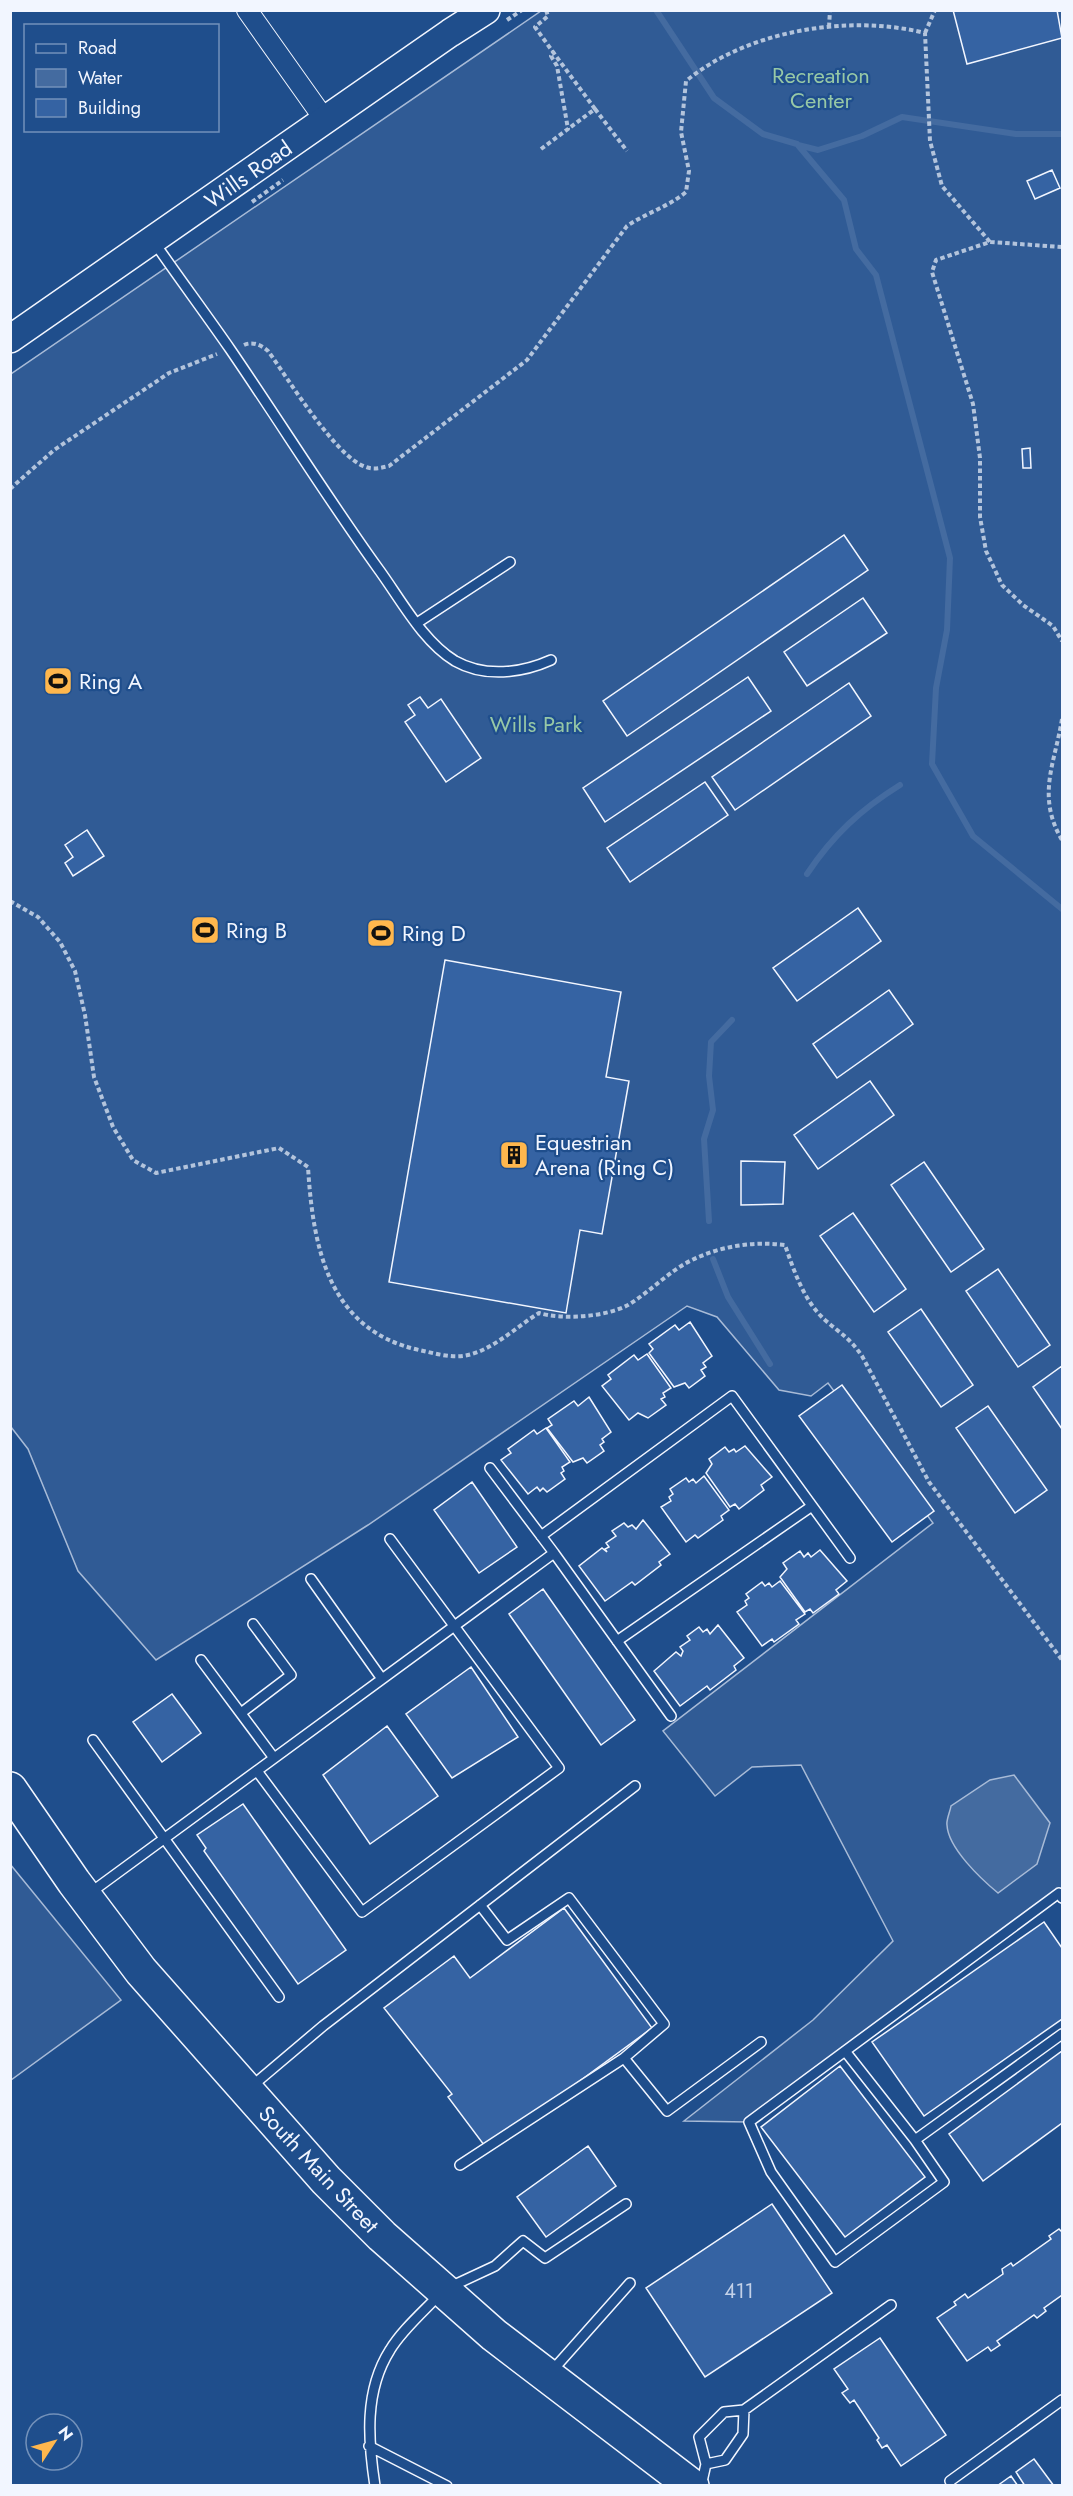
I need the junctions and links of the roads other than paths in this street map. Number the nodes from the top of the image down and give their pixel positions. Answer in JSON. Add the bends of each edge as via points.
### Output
{"nodes":[{"id":1,"x":248,"y":10,"type":"edge"},
{"id":2,"x":486,"y":10,"type":"edge"},
{"id":3,"x":325,"y":120,"type":"junction"},
{"id":4,"x":152,"y":240,"type":"junction"},
{"id":5,"x":10,"y":339,"type":"edge"},
{"id":6,"x":510,"y":562,"type":"dead end"},
{"id":7,"x":417,"y":622,"type":"junction"},
{"id":8,"x":551,"y":660,"type":"dead end"},
{"id":9,"x":490,"y":1468,"type":"dead end"},
{"id":10,"x":812,"y":1506,"type":"junction"},
{"id":11,"x":541,"y":1536,"type":"junction"},
{"id":12,"x":390,"y":1539,"type":"dead end"},
{"id":13,"x":554,"y":1553,"type":"junction"},
{"id":14,"x":850,"y":1558,"type":"dead end"},
{"id":15,"x":311,"y":1579,"type":"dead end"},
{"id":16,"x":253,"y":1624,"type":"dead end"},
{"id":17,"x":454,"y":1626,"type":"junction"},
{"id":18,"x":617,"y":1641,"type":"junction"},
{"id":19,"x":201,"y":1660,"type":"dead end"},
{"id":20,"x":382,"y":1679,"type":"junction"},
{"id":21,"x":241,"y":1713,"type":"junction"},
{"id":22,"x":670,"y":1716,"type":"dead end"},
{"id":23,"x":93,"y":1740,"type":"dead end"},
{"id":24,"x":274,"y":1758,"type":"junction"},
{"id":25,"x":257,"y":1771,"type":"junction"},
{"id":26,"x":635,"y":1786,"type":"dead end"},
{"id":27,"x":10,"y":1789,"type":"edge"},
{"id":28,"x":165,"y":1839,"type":"junction"},
{"id":29,"x":85,"y":1897,"type":"junction"},
{"id":30,"x":1062,"y":1898,"type":"edge"},
{"id":31,"x":480,"y":1905,"type":"junction"},
{"id":32,"x":279,"y":1997,"type":"dead end"},
{"id":33,"x":1062,"y":2034,"type":"edge"},
{"id":34,"x":761,"y":2042,"type":"dead end"},
{"id":35,"x":845,"y":2051,"type":"junction"},
{"id":36,"x":624,"y":2058,"type":"junction"},
{"id":37,"x":245,"y":2091,"type":"junction"},
{"id":38,"x":915,"y":2140,"type":"junction"},
{"id":39,"x":460,"y":2165,"type":"dead end"},
{"id":40,"x":626,"y":2204,"type":"dead end"},
{"id":41,"x":630,"y":2283,"type":"dead end"},
{"id":42,"x":442,"y":2291,"type":"junction"},
{"id":43,"x":891,"y":2305,"type":"dead end"},
{"id":44,"x":548,"y":2376,"type":"junction"},
{"id":45,"x":1062,"y":2400,"type":"edge"},
{"id":46,"x":744,"y":2410,"type":"junction"},
{"id":47,"x":369,"y":2446,"type":"junction"},
{"id":48,"x":699,"y":2475,"type":"edge"},
{"id":49,"x":950,"y":2481,"type":"dead end"},
{"id":50,"x":375,"y":2486,"type":"edge"},
{"id":51,"x":447,"y":2486,"type":"edge"},
{"id":52,"x":701,"y":2486,"type":"edge"}],
"edges":[{"from":1,"to":3,"type":"street"},
{"from":2,"to":3,"type":"street","name":"Wills Road"},
{"from":3,"to":4,"type":"street","name":"Wills Road"},
{"from":4,"to":5,"type":"street","name":"Wills Road"},
{"from":4,"to":7,"type":"lane"},
{"from":6,"to":7,"type":"lane"},
{"from":7,"to":8,"type":"lane","via":[[439,648],[464,666],[503,672],[524,670]]},
{"from":9,"to":11,"type":"lane"},
{"from":10,"to":11,"type":"lane","via":[[732,1396]]},
{"from":10,"to":14,"type":"lane"},
{"from":10,"to":18,"type":"lane"},
{"from":11,"to":13,"type":"lane"},
{"from":12,"to":17,"type":"lane"},
{"from":13,"to":17,"type":"lane"},
{"from":13,"to":18,"type":"lane"},
{"from":15,"to":20,"type":"lane"},
{"from":16,"to":21,"type":"lane","via":[[291,1675]]},
{"from":17,"to":20,"type":"lane"},
{"from":17,"to":25,"type":"lane","via":[[559,1768],[362,1911]]},
{"from":18,"to":22,"type":"lane"},
{"from":19,"to":21,"type":"lane"},
{"from":20,"to":24,"type":"lane"},
{"from":21,"to":24,"type":"lane"},
{"from":23,"to":28,"type":"lane"},
{"from":24,"to":25,"type":"lane"},
{"from":25,"to":28,"type":"lane"},
{"from":26,"to":31,"type":"lane"},
{"from":27,"to":29,"type":"highway","name":"South Main Street"},
{"from":28,"to":29,"type":"lane"},
{"from":28,"to":32,"type":"lane"},
{"from":29,"to":37,"type":"highway","name":"South Main Street","via":[[141,1971]]},
{"from":30,"to":35,"type":"lane","via":[[1059,1893]]},
{"from":31,"to":36,"type":"lane","via":[[507,1940],[569,1898],[664,2024]]},
{"from":31,"to":37,"type":"lane"},
{"from":33,"to":38,"type":"lane"},
{"from":34,"to":36,"type":"lane","via":[[667,2110]]},
{"from":35,"to":38,"type":"lane"},
{"from":35,"to":38,"type":"lane","via":[[749,2122],[771,2172],[835,2262],[944,2182]]},
{"from":36,"to":39,"type":"lane"},
{"from":37,"to":42,"type":"highway","name":"South Main Street","via":[[326,2180]]},
{"from":40,"to":42,"type":"lane","via":[[545,2258],[523,2241],[495,2266]]},
{"from":41,"to":44,"type":"lane"},
{"from":42,"to":44,"type":"highway","name":"South Main Street"},
{"from":42,"to":47,"type":"lane","via":[[390,2350],[380,2370],[371,2401]]},
{"from":43,"to":46,"type":"lane"},
{"from":44,"to":48,"type":"highway","name":"South Main Street"},
{"from":45,"to":49,"type":"lane"},
{"from":46,"to":48,"type":"lane","via":[[743,2434],[725,2460]]},
{"from":46,"to":48,"type":"lane","via":[[724,2412],[699,2437]]},
{"from":47,"to":50,"type":"lane"},
{"from":47,"to":51,"type":"lane"},
{"from":48,"to":52,"type":"lane"}]}
